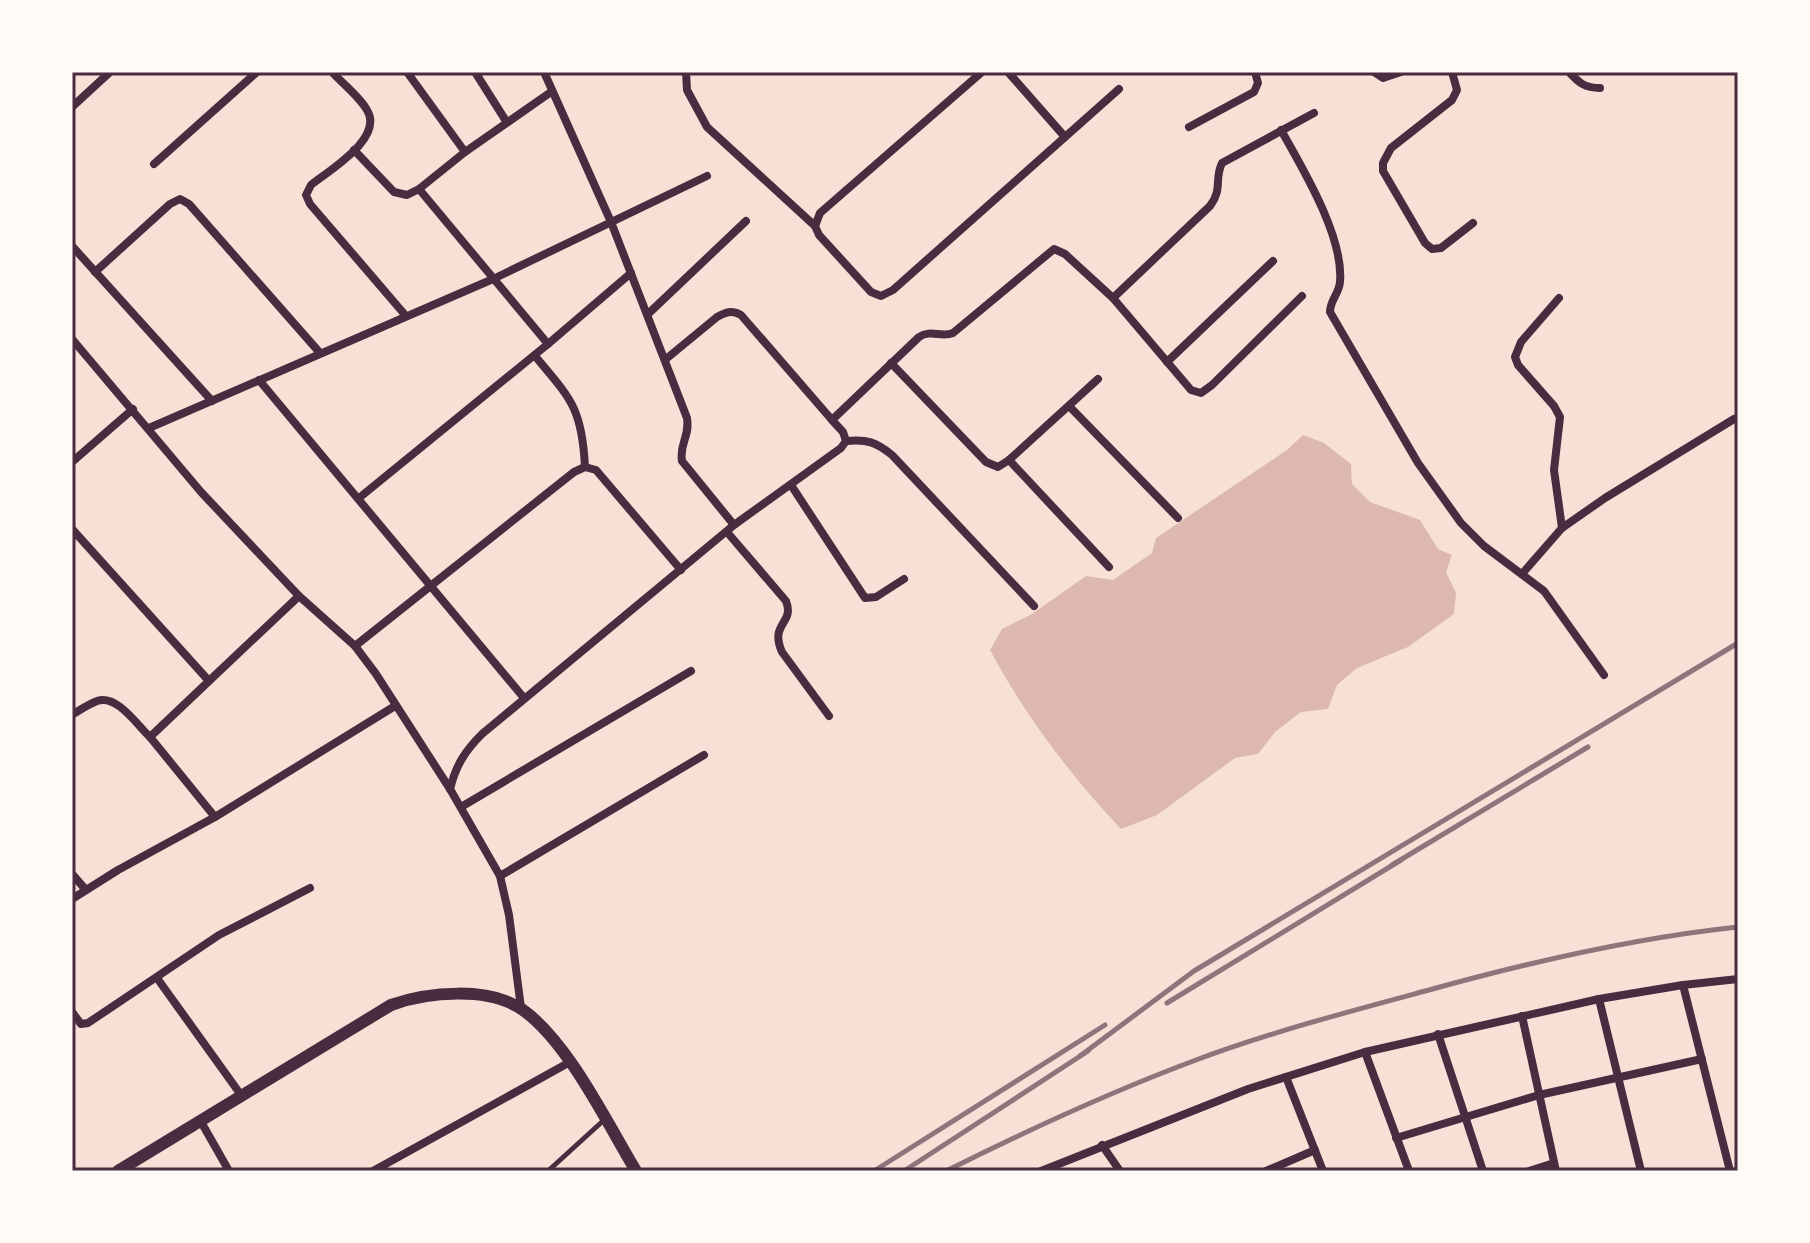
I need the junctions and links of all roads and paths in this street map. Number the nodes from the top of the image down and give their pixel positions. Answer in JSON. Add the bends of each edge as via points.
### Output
{"nodes":[{"id":1,"x":110,"y":72,"type":"edge"},
{"id":2,"x":257,"y":72,"type":"edge"},
{"id":3,"x":332,"y":72,"type":"edge"},
{"id":4,"x":407,"y":72,"type":"edge"},
{"id":5,"x":475,"y":72,"type":"edge"},
{"id":6,"x":544,"y":72,"type":"edge"},
{"id":7,"x":686,"y":72,"type":"edge"},
{"id":8,"x":982,"y":72,"type":"edge"},
{"id":9,"x":1008,"y":72,"type":"edge"},
{"id":10,"x":1255,"y":72,"type":"edge"},
{"id":11,"x":1374,"y":72,"type":"edge"},
{"id":12,"x":1401,"y":72,"type":"edge"},
{"id":13,"x":1452,"y":72,"type":"edge"},
{"id":14,"x":1569,"y":72,"type":"edge"},
{"id":15,"x":1600,"y":88,"type":"dead end"},
{"id":16,"x":1119,"y":89,"type":"dead end"},
{"id":17,"x":551,"y":92,"type":"junction"},
{"id":18,"x":72,"y":107,"type":"edge"},
{"id":19,"x":1314,"y":113,"type":"dead end"},
{"id":20,"x":506,"y":121,"type":"junction"},
{"id":21,"x":1189,"y":127,"type":"dead end"},
{"id":22,"x":1281,"y":130,"type":"junction"},
{"id":23,"x":1065,"y":137,"type":"junction"},
{"id":24,"x":354,"y":150,"type":"junction"},
{"id":25,"x":465,"y":152,"type":"junction"},
{"id":26,"x":154,"y":164,"type":"dead end"},
{"id":27,"x":707,"y":176,"type":"dead end"},
{"id":28,"x":419,"y":189,"type":"junction"},
{"id":29,"x":746,"y":221,"type":"dead end"},
{"id":30,"x":611,"y":222,"type":"junction"},
{"id":31,"x":1473,"y":223,"type":"dead end"},
{"id":32,"x":815,"y":226,"type":"junction"},
{"id":33,"x":72,"y":246,"type":"edge"},
{"id":34,"x":1273,"y":261,"type":"dead end"},
{"id":35,"x":95,"y":272,"type":"junction"},
{"id":36,"x":631,"y":273,"type":"junction"},
{"id":37,"x":493,"y":279,"type":"junction"},
{"id":38,"x":1302,"y":296,"type":"dead end"},
{"id":39,"x":1113,"y":298,"type":"junction"},
{"id":40,"x":1559,"y":298,"type":"dead end"},
{"id":41,"x":648,"y":314,"type":"junction"},
{"id":42,"x":406,"y":316,"type":"junction"},
{"id":43,"x":72,"y":339,"type":"edge"},
{"id":44,"x":548,"y":344,"type":"junction"},
{"id":45,"x":320,"y":353,"type":"junction"},
{"id":46,"x":535,"y":356,"type":"junction"},
{"id":47,"x":666,"y":359,"type":"junction"},
{"id":48,"x":1167,"y":362,"type":"junction"},
{"id":49,"x":891,"y":363,"type":"junction"},
{"id":50,"x":1098,"y":379,"type":"dead end"},
{"id":51,"x":259,"y":380,"type":"junction"},
{"id":52,"x":212,"y":401,"type":"junction"},
{"id":53,"x":1069,"y":406,"type":"junction"},
{"id":54,"x":133,"y":409,"type":"junction"},
{"id":55,"x":1734,"y":419,"type":"dead end"},
{"id":56,"x":832,"y":420,"type":"junction"},
{"id":57,"x":149,"y":428,"type":"junction"},
{"id":58,"x":846,"y":441,"type":"junction"},
{"id":59,"x":1009,"y":460,"type":"junction"},
{"id":60,"x":72,"y":462,"type":"edge"},
{"id":61,"x":585,"y":467,"type":"junction"},
{"id":62,"x":791,"y":485,"type":"junction"},
{"id":63,"x":359,"y":498,"type":"junction"},
{"id":64,"x":1178,"y":518,"type":"dead end"},
{"id":65,"x":734,"y":525,"type":"junction"},
{"id":66,"x":1562,"y":528,"type":"junction"},
{"id":67,"x":72,"y":529,"type":"edge"},
{"id":68,"x":727,"y":532,"type":"junction"},
{"id":69,"x":1109,"y":567,"type":"dead end"},
{"id":70,"x":681,"y":570,"type":"junction"},
{"id":71,"x":1522,"y":574,"type":"junction"},
{"id":72,"x":904,"y":579,"type":"dead end"},
{"id":73,"x":429,"y":587,"type":"junction"},
{"id":74,"x":299,"y":596,"type":"junction"},
{"id":75,"x":1034,"y":606,"type":"dead end"},
{"id":76,"x":355,"y":646,"type":"junction"},
{"id":77,"x":691,"y":671,"type":"dead end"},
{"id":78,"x":1604,"y":675,"type":"dead end"},
{"id":79,"x":209,"y":681,"type":"junction"},
{"id":80,"x":524,"y":698,"type":"junction"},
{"id":81,"x":395,"y":706,"type":"junction"},
{"id":82,"x":72,"y":714,"type":"edge"},
{"id":83,"x":829,"y":716,"type":"dead end"},
{"id":84,"x":150,"y":737,"type":"junction"},
{"id":85,"x":704,"y":755,"type":"dead end"},
{"id":86,"x":450,"y":789,"type":"junction"},
{"id":87,"x":461,"y":807,"type":"junction"},
{"id":88,"x":215,"y":817,"type":"junction"},
{"id":89,"x":72,"y":874,"type":"edge"},
{"id":90,"x":500,"y":876,"type":"junction"},
{"id":91,"x":310,"y":888,"type":"dead end"},
{"id":92,"x":86,"y":890,"type":"junction"},
{"id":93,"x":72,"y":899,"type":"edge"},
{"id":94,"x":157,"y":978,"type":"junction"},
{"id":95,"x":1738,"y":979,"type":"edge"},
{"id":96,"x":1683,"y":985,"type":"junction"},
{"id":97,"x":1599,"y":999,"type":"junction"},
{"id":98,"x":521,"y":1008,"type":"junction"},
{"id":99,"x":72,"y":1012,"type":"edge"},
{"id":100,"x":1522,"y":1016,"type":"junction"},
{"id":101,"x":1438,"y":1034,"type":"junction"},
{"id":102,"x":1365,"y":1052,"type":"junction"},
{"id":103,"x":1702,"y":1059,"type":"junction"},
{"id":104,"x":570,"y":1062,"type":"junction"},
{"id":105,"x":1286,"y":1077,"type":"junction"},
{"id":106,"x":1617,"y":1079,"type":"junction"},
{"id":107,"x":241,"y":1095,"type":"junction"},
{"id":108,"x":1539,"y":1095,"type":"junction"},
{"id":109,"x":1465,"y":1118,"type":"junction"},
{"id":110,"x":200,"y":1120,"type":"junction"},
{"id":111,"x":605,"y":1120,"type":"junction"},
{"id":112,"x":1396,"y":1138,"type":"junction"},
{"id":113,"x":1102,"y":1145,"type":"junction"},
{"id":114,"x":1315,"y":1150,"type":"junction"},
{"id":115,"x":1555,"y":1167,"type":"edge"},
{"id":116,"x":118,"y":1171,"type":"edge"},
{"id":117,"x":229,"y":1171,"type":"edge"},
{"id":118,"x":373,"y":1171,"type":"edge"},
{"id":119,"x":548,"y":1171,"type":"edge"},
{"id":120,"x":636,"y":1171,"type":"edge"},
{"id":121,"x":1041,"y":1171,"type":"edge"},
{"id":122,"x":1120,"y":1171,"type":"edge"},
{"id":123,"x":1266,"y":1171,"type":"edge"},
{"id":124,"x":1323,"y":1171,"type":"edge"},
{"id":125,"x":1409,"y":1171,"type":"edge"},
{"id":126,"x":1483,"y":1171,"type":"edge"},
{"id":127,"x":1529,"y":1171,"type":"edge"},
{"id":128,"x":1641,"y":1171,"type":"edge"},
{"id":129,"x":1730,"y":1171,"type":"edge"}],
"edges":[{"from":1,"to":18,"type":"street"},
{"from":2,"to":26,"type":"street"},
{"from":3,"to":24,"type":"street","via":[[366,108],[372,123]]},
{"from":4,"to":25,"type":"street"},
{"from":5,"to":20,"type":"street"},
{"from":6,"to":17,"type":"street"},
{"from":7,"to":32,"type":"street","via":[[687,90],[707,127]]},
{"from":8,"to":32,"type":"street","via":[[820,213]]},
{"from":9,"to":23,"type":"street"},
{"from":10,"to":21,"type":"street","via":[[1254,92]]},
{"from":11,"to":12,"type":"street","via":[[1383,78]]},
{"from":13,"to":31,"type":"street","via":[[1457,90],[1452,100],[1391,148],[1383,171],[1432,249]]},
{"from":14,"to":15,"type":"street","via":[[1579,83]]},
{"from":16,"to":23,"type":"street"},
{"from":17,"to":20,"type":"street"},
{"from":17,"to":30,"type":"street"},
{"from":19,"to":22,"type":"street"},
{"from":20,"to":25,"type":"street"},
{"from":22,"to":39,"type":"street","via":[[1222,163],[1219,193],[1210,206]]},
{"from":22,"to":71,"type":"street","via":[[1316,194],[1334,244],[1340,283],[1330,306],[1334,319],[1418,463],[1461,523]]},
{"from":23,"to":32,"type":"street","via":[[881,296],[871,292]]},
{"from":24,"to":28,"type":"street","via":[[394,192],[407,195]]},
{"from":24,"to":42,"type":"street","via":[[306,195]]},
{"from":25,"to":28,"type":"street"},
{"from":27,"to":30,"type":"street"},
{"from":28,"to":37,"type":"street"},
{"from":29,"to":41,"type":"street"},
{"from":30,"to":36,"type":"street"},
{"from":30,"to":37,"type":"street"},
{"from":33,"to":35,"type":"street"},
{"from":34,"to":48,"type":"street"},
{"from":35,"to":45,"type":"street","via":[[180,199]]},
{"from":35,"to":52,"type":"street"},
{"from":36,"to":41,"type":"street"},
{"from":36,"to":44,"type":"street"},
{"from":37,"to":42,"type":"street"},
{"from":37,"to":44,"type":"street"},
{"from":38,"to":48,"type":"street","via":[[1201,393],[1191,390]]},
{"from":39,"to":48,"type":"street"},
{"from":39,"to":49,"type":"street","via":[[1065,254],[1050,250],[953,333],[925,333]]},
{"from":40,"to":66,"type":"street","via":[[1521,342],[1515,357],[1560,417],[1554,470]]},
{"from":41,"to":47,"type":"street"},
{"from":42,"to":45,"type":"street"},
{"from":43,"to":54,"type":"street"},
{"from":44,"to":46,"type":"street"},
{"from":45,"to":51,"type":"street"},
{"from":46,"to":61,"type":"street","via":[[579,414]]},
{"from":46,"to":63,"type":"street"},
{"from":47,"to":56,"type":"street","via":[[717,317],[734,312]]},
{"from":47,"to":65,"type":"street","via":[[687,418],[682,461]]},
{"from":49,"to":56,"type":"street"},
{"from":49,"to":59,"type":"street","via":[[986,462],[998,467]]},
{"from":50,"to":53,"type":"street"},
{"from":51,"to":52,"type":"street"},
{"from":51,"to":63,"type":"street"},
{"from":52,"to":57,"type":"street"},
{"from":53,"to":59,"type":"street"},
{"from":53,"to":64,"type":"street"},
{"from":54,"to":57,"type":"street"},
{"from":54,"to":60,"type":"street"},
{"from":55,"to":66,"type":"street"},
{"from":56,"to":58,"type":"street"},
{"from":57,"to":74,"type":"street"},
{"from":58,"to":62,"type":"street"},
{"from":58,"to":75,"type":"street","via":[[876,442],[892,455]]},
{"from":59,"to":69,"type":"street"},
{"from":61,"to":70,"type":"street","via":[[596,470]]},
{"from":61,"to":73,"type":"street"},
{"from":62,"to":65,"type":"street"},
{"from":62,"to":72,"type":"street","via":[[865,598]]},
{"from":63,"to":73,"type":"street"},
{"from":65,"to":68,"type":"street"},
{"from":66,"to":71,"type":"street"},
{"from":67,"to":79,"type":"street"},
{"from":68,"to":70,"type":"street"},
{"from":68,"to":83,"type":"street","via":[[786,601],[789,609],[777,641]]},
{"from":70,"to":80,"type":"street"},
{"from":71,"to":78,"type":"street","via":[[1562,613]]},
{"from":73,"to":76,"type":"street"},
{"from":73,"to":80,"type":"street"},
{"from":74,"to":76,"type":"street"},
{"from":74,"to":79,"type":"street"},
{"from":76,"to":81,"type":"street"},
{"from":77,"to":87,"type":"street"},
{"from":79,"to":84,"type":"street"},
{"from":80,"to":86,"type":"street","via":[[465,751]]},
{"from":81,"to":86,"type":"street"},
{"from":81,"to":88,"type":"street"},
{"from":82,"to":84,"type":"street","via":[[107,699]]},
{"from":84,"to":88,"type":"street"},
{"from":85,"to":90,"type":"street"},
{"from":86,"to":87,"type":"street"},
{"from":87,"to":90,"type":"street"},
{"from":88,"to":92,"type":"street"},
{"from":89,"to":92,"type":"street"},
{"from":90,"to":98,"type":"street"},
{"from":91,"to":94,"type":"street","via":[[219,935]]},
{"from":92,"to":93,"type":"street"},
{"from":94,"to":99,"type":"street","via":[[88,1023],[81,1024]]},
{"from":94,"to":107,"type":"street"},
{"from":95,"to":96,"type":"street"},
{"from":96,"to":97,"type":"street"},
{"from":96,"to":103,"type":"street"},
{"from":97,"to":100,"type":"street"},
{"from":97,"to":106,"type":"street"},
{"from":98,"to":104,"type":"street"},
{"from":98,"to":107,"type":"street","via":[[492,998],[418,996],[391,1005]]},
{"from":100,"to":101,"type":"street"},
{"from":100,"to":108,"type":"street"},
{"from":101,"to":102,"type":"street"},
{"from":101,"to":109,"type":"street"},
{"from":102,"to":105,"type":"street"},
{"from":102,"to":112,"type":"street"},
{"from":103,"to":106,"type":"street"},
{"from":103,"to":129,"type":"street"},
{"from":104,"to":111,"type":"street"},
{"from":104,"to":118,"type":"street"},
{"from":105,"to":113,"type":"street"},
{"from":105,"to":114,"type":"street"},
{"from":106,"to":108,"type":"street"},
{"from":106,"to":128,"type":"street"},
{"from":107,"to":110,"type":"street"},
{"from":108,"to":109,"type":"street"},
{"from":108,"to":115,"type":"street"},
{"from":109,"to":112,"type":"street"},
{"from":109,"to":126,"type":"street"},
{"from":110,"to":116,"type":"street"},
{"from":110,"to":117,"type":"street"},
{"from":111,"to":119,"type":"lane"},
{"from":111,"to":120,"type":"street"},
{"from":112,"to":125,"type":"street"},
{"from":113,"to":121,"type":"street"},
{"from":113,"to":122,"type":"street"},
{"from":114,"to":123,"type":"street"},
{"from":114,"to":124,"type":"street"},
{"from":115,"to":127,"type":"street"}]}
